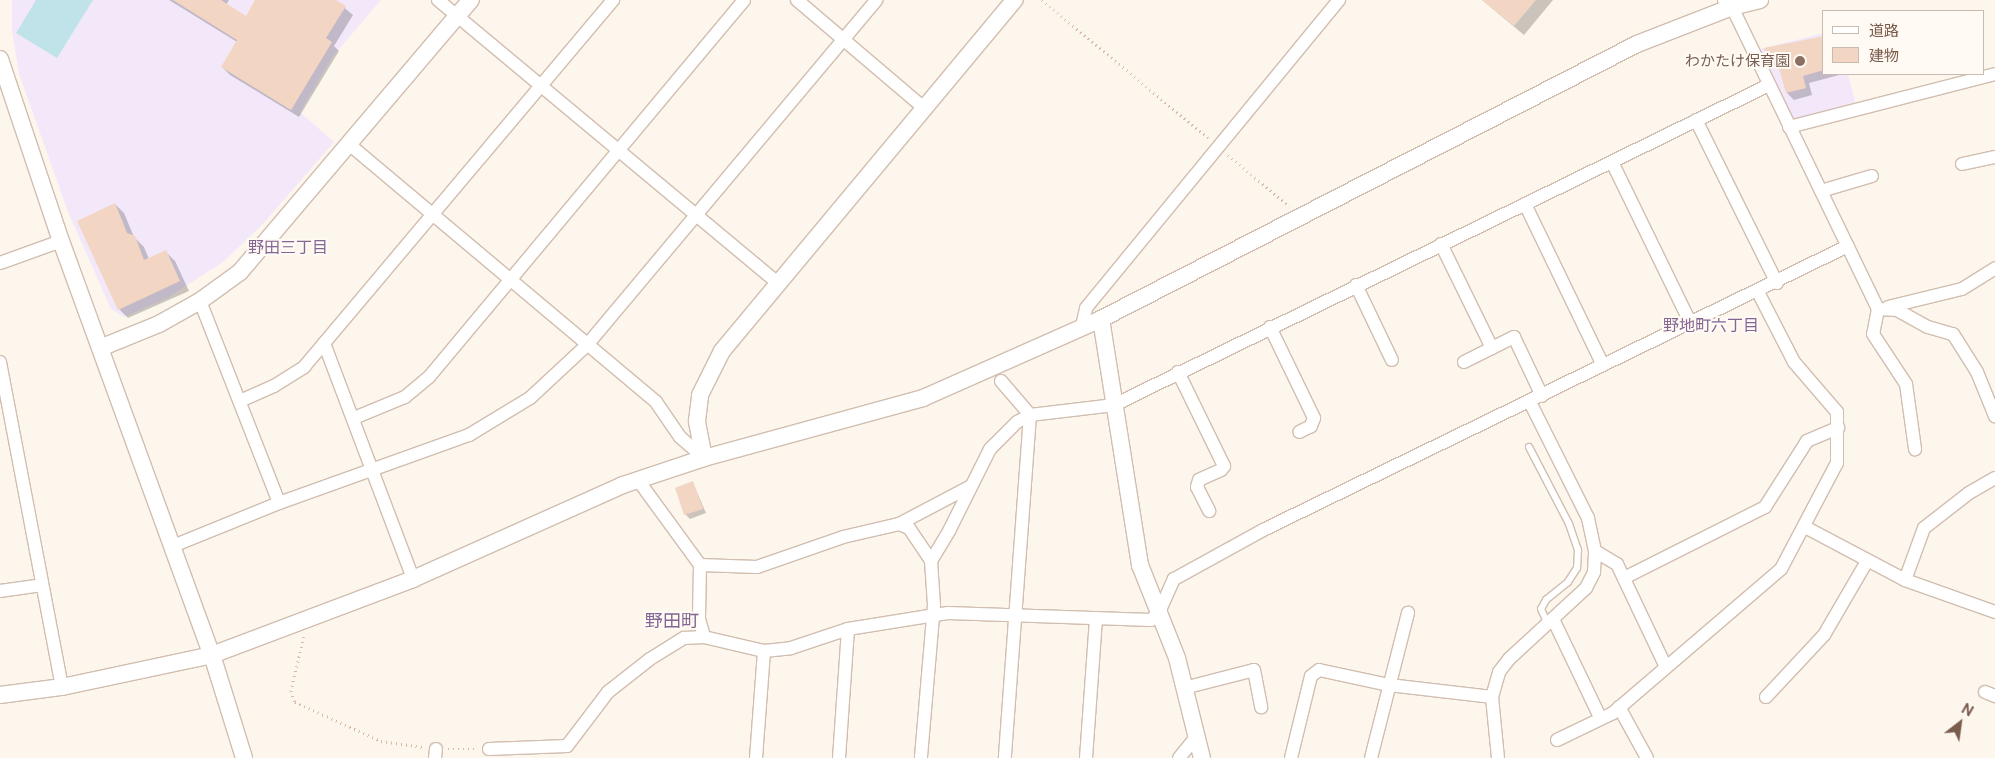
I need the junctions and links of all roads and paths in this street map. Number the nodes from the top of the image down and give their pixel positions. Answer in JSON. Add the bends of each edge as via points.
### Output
{"nodes":[{"id":1,"x":438,"y":0,"type":"edge"},
{"id":2,"x":471,"y":0,"type":"edge"},
{"id":3,"x":614,"y":0,"type":"edge"},
{"id":4,"x":744,"y":0,"type":"edge"},
{"id":5,"x":797,"y":0,"type":"edge"},
{"id":6,"x":876,"y":0,"type":"edge"},
{"id":7,"x":1014,"y":0,"type":"edge"},
{"id":8,"x":1042,"y":0,"type":"edge"},
{"id":9,"x":1339,"y":0,"type":"edge"},
{"id":10,"x":1760,"y":0,"type":"edge"},
{"id":11,"x":1728,"y":4,"type":"edge"},
{"id":12,"x":457,"y":16,"type":"junction"},
{"id":13,"x":843,"y":39,"type":"junction"},
{"id":14,"x":0,"y":59,"type":"edge"},
{"id":15,"x":1995,"y":74,"type":"edge"},
{"id":16,"x":541,"y":85,"type":"junction"},
{"id":17,"x":1769,"y":85,"type":"junction"},
{"id":18,"x":925,"y":109,"type":"junction"},
{"id":19,"x":1696,"y":120,"type":"junction"},
{"id":20,"x":1789,"y":127,"type":"junction"},
{"id":21,"x":350,"y":145,"type":"junction"},
{"id":22,"x":1217,"y":146,"type":"junction"},
{"id":23,"x":618,"y":149,"type":"junction"},
{"id":24,"x":1995,"y":157,"type":"edge"},
{"id":25,"x":1612,"y":162,"type":"junction"},
{"id":26,"x":1962,"y":164,"type":"dead end"},
{"id":27,"x":1872,"y":176,"type":"dead end"},
{"id":28,"x":1821,"y":190,"type":"junction"},
{"id":29,"x":1525,"y":204,"type":"junction"},
{"id":30,"x":694,"y":214,"type":"junction"},
{"id":31,"x":432,"y":216,"type":"junction"},
{"id":32,"x":1301,"y":216,"type":"junction"},
{"id":33,"x":61,"y":241,"type":"junction"},
{"id":34,"x":1441,"y":244,"type":"junction"},
{"id":35,"x":1848,"y":246,"type":"junction"},
{"id":36,"x":0,"y":263,"type":"edge"},
{"id":37,"x":1995,"y":268,"type":"edge"},
{"id":38,"x":508,"y":280,"type":"junction"},
{"id":39,"x":1777,"y":283,"type":"junction"},
{"id":40,"x":779,"y":284,"type":"junction"},
{"id":41,"x":1356,"y":285,"type":"junction"},
{"id":42,"x":1758,"y":292,"type":"junction"},
{"id":43,"x":200,"y":301,"type":"junction"},
{"id":44,"x":1878,"y":309,"type":"junction"},
{"id":45,"x":1101,"y":319,"type":"junction"},
{"id":46,"x":1691,"y":324,"type":"junction"},
{"id":47,"x":1082,"y":326,"type":"junction"},
{"id":48,"x":1270,"y":327,"type":"junction"},
{"id":49,"x":324,"y":343,"type":"junction"},
{"id":50,"x":586,"y":345,"type":"junction"},
{"id":51,"x":100,"y":348,"type":"junction"},
{"id":52,"x":1492,"y":348,"type":"junction"},
{"id":53,"x":1392,"y":360,"type":"dead end"},
{"id":54,"x":0,"y":362,"type":"edge"},
{"id":55,"x":1464,"y":362,"type":"dead end"},
{"id":56,"x":1603,"y":365,"type":"junction"},
{"id":57,"x":1178,"y":372,"type":"junction"},
{"id":58,"x":1001,"y":381,"type":"dead end"},
{"id":59,"x":1990,"y":393,"type":"edge"},
{"id":60,"x":1542,"y":396,"type":"junction"},
{"id":61,"x":240,"y":401,"type":"junction"},
{"id":62,"x":1530,"y":402,"type":"junction"},
{"id":63,"x":1114,"y":405,"type":"junction"},
{"id":64,"x":1030,"y":415,"type":"junction"},
{"id":65,"x":1995,"y":416,"type":"edge"},
{"id":66,"x":354,"y":418,"type":"junction"},
{"id":67,"x":1838,"y":428,"type":"junction"},
{"id":68,"x":1299,"y":432,"type":"dead end"},
{"id":69,"x":1528,"y":447,"type":"dead end"},
{"id":70,"x":1915,"y":449,"type":"dead end"},
{"id":71,"x":704,"y":458,"type":"junction"},
{"id":72,"x":373,"y":470,"type":"junction"},
{"id":73,"x":1995,"y":478,"type":"edge"},
{"id":74,"x":638,"y":480,"type":"junction"},
{"id":75,"x":971,"y":486,"type":"junction"},
{"id":76,"x":279,"y":503,"type":"junction"},
{"id":77,"x":1209,"y":511,"type":"dead end"},
{"id":78,"x":899,"y":524,"type":"junction"},
{"id":79,"x":1805,"y":527,"type":"junction"},
{"id":80,"x":173,"y":546,"type":"junction"},
{"id":81,"x":1595,"y":551,"type":"junction"},
{"id":82,"x":931,"y":561,"type":"junction"},
{"id":83,"x":1866,"y":561,"type":"junction"},
{"id":84,"x":700,"y":565,"type":"junction"},
{"id":85,"x":1624,"y":578,"type":"junction"},
{"id":86,"x":413,"y":579,"type":"junction"},
{"id":87,"x":1905,"y":580,"type":"junction"},
{"id":88,"x":42,"y":586,"type":"junction"},
{"id":89,"x":0,"y":591,"type":"edge"},
{"id":90,"x":1160,"y":610,"type":"junction"},
{"id":91,"x":1995,"y":612,"type":"edge"},
{"id":92,"x":1408,"y":613,"type":"dead end"},
{"id":93,"x":933,"y":615,"type":"junction"},
{"id":94,"x":1015,"y":615,"type":"junction"},
{"id":95,"x":1096,"y":618,"type":"junction"},
{"id":96,"x":308,"y":620,"type":"junction"},
{"id":97,"x":1551,"y":621,"type":"junction"},
{"id":98,"x":848,"y":629,"type":"junction"},
{"id":99,"x":704,"y":637,"type":"junction"},
{"id":100,"x":764,"y":651,"type":"junction"},
{"id":101,"x":212,"y":655,"type":"junction"},
{"id":102,"x":1666,"y":667,"type":"junction"},
{"id":103,"x":1389,"y":685,"type":"junction"},
{"id":104,"x":62,"y":687,"type":"junction"},
{"id":105,"x":1184,"y":688,"type":"junction"},
{"id":106,"x":0,"y":695,"type":"edge"},
{"id":107,"x":1492,"y":697,"type":"junction"},
{"id":108,"x":1766,"y":697,"type":"dead end"},
{"id":109,"x":1261,"y":707,"type":"dead end"},
{"id":110,"x":1619,"y":707,"type":"junction"},
{"id":111,"x":1600,"y":717,"type":"junction"},
{"id":112,"x":1196,"y":737,"type":"junction"},
{"id":113,"x":1557,"y":740,"type":"dead end"},
{"id":114,"x":493,"y":753,"type":"edge"},
{"id":115,"x":436,"y":754,"type":"edge"},
{"id":116,"x":244,"y":758,"type":"edge"},
{"id":117,"x":756,"y":758,"type":"edge"},
{"id":118,"x":839,"y":758,"type":"edge"},
{"id":119,"x":921,"y":758,"type":"edge"},
{"id":120,"x":1005,"y":758,"type":"edge"},
{"id":121,"x":1086,"y":758,"type":"edge"},
{"id":122,"x":1179,"y":758,"type":"edge"},
{"id":123,"x":1202,"y":758,"type":"edge"},
{"id":124,"x":1291,"y":758,"type":"edge"},
{"id":125,"x":1371,"y":758,"type":"edge"},
{"id":126,"x":1498,"y":758,"type":"edge"},
{"id":127,"x":1647,"y":758,"type":"edge"}],
"edges":[{"from":1,"to":12,"type":"street"},
{"from":2,"to":12,"type":"street"},
{"from":3,"to":16,"type":"street"},
{"from":4,"to":23,"type":"street"},
{"from":5,"to":13,"type":"street"},
{"from":6,"to":13,"type":"street"},
{"from":7,"to":18,"type":"street"},
{"from":8,"to":22,"type":"path"},
{"from":9,"to":22,"type":"street"},
{"from":10,"to":11,"type":"street"},
{"from":11,"to":17,"type":"street"},
{"from":11,"to":32,"type":"street","via":[[1638,44]]},
{"from":12,"to":16,"type":"street"},
{"from":12,"to":21,"type":"street"},
{"from":13,"to":18,"type":"street"},
{"from":13,"to":30,"type":"street"},
{"from":14,"to":33,"type":"street"},
{"from":15,"to":20,"type":"street"},
{"from":16,"to":23,"type":"street"},
{"from":16,"to":31,"type":"street"},
{"from":17,"to":19,"type":"street"},
{"from":17,"to":20,"type":"street"},
{"from":18,"to":40,"type":"street"},
{"from":19,"to":25,"type":"street"},
{"from":19,"to":39,"type":"street"},
{"from":20,"to":28,"type":"street"},
{"from":21,"to":31,"type":"street"},
{"from":21,"to":43,"type":"street","via":[[240,272]]},
{"from":22,"to":32,"type":"path"},
{"from":22,"to":47,"type":"street","via":[[1086,308]]},
{"from":23,"to":30,"type":"street"},
{"from":23,"to":38,"type":"street"},
{"from":24,"to":26,"type":"street"},
{"from":25,"to":29,"type":"street"},
{"from":25,"to":46,"type":"street"},
{"from":27,"to":28,"type":"street"},
{"from":28,"to":35,"type":"street"},
{"from":29,"to":34,"type":"street"},
{"from":29,"to":56,"type":"street"},
{"from":30,"to":40,"type":"street"},
{"from":30,"to":50,"type":"street"},
{"from":31,"to":38,"type":"street"},
{"from":31,"to":49,"type":"street"},
{"from":32,"to":45,"type":"street"},
{"from":33,"to":36,"type":"street"},
{"from":33,"to":51,"type":"street"},
{"from":34,"to":41,"type":"street"},
{"from":34,"to":52,"type":"street"},
{"from":35,"to":39,"type":"street"},
{"from":35,"to":44,"type":"street"},
{"from":37,"to":44,"type":"street","via":[[1962,289]]},
{"from":38,"to":50,"type":"street"},
{"from":38,"to":66,"type":"street","via":[[429,377],[405,396]]},
{"from":39,"to":42,"type":"street"},
{"from":40,"to":71,"type":"street","via":[[722,351],[708,376],[700,396],[697,421]]},
{"from":41,"to":48,"type":"street"},
{"from":41,"to":53,"type":"street"},
{"from":42,"to":46,"type":"street"},
{"from":42,"to":67,"type":"street","via":[[1794,362],[1837,412]]},
{"from":43,"to":51,"type":"street","via":[[159,324]]},
{"from":43,"to":61,"type":"street"},
{"from":44,"to":59,"type":"street","via":[[1897,310],[1953,334]]},
{"from":44,"to":70,"type":"street","via":[[1873,334],[1906,384]]},
{"from":45,"to":47,"type":"street"},
{"from":45,"to":63,"type":"street"},
{"from":46,"to":56,"type":"street"},
{"from":47,"to":71,"type":"street","via":[[922,398]]},
{"from":48,"to":57,"type":"street"},
{"from":48,"to":68,"type":"street","via":[[1314,418],[1311,426]]},
{"from":49,"to":61,"type":"street","via":[[304,367],[274,386]]},
{"from":49,"to":66,"type":"street"},
{"from":50,"to":71,"type":"street","via":[[656,402],[680,437]]},
{"from":50,"to":72,"type":"street","via":[[556,376],[494,421],[468,435]]},
{"from":51,"to":80,"type":"street"},
{"from":52,"to":55,"type":"street"},
{"from":52,"to":60,"type":"street","via":[[1514,338]]},
{"from":54,"to":88,"type":"street"},
{"from":56,"to":60,"type":"street"},
{"from":57,"to":63,"type":"street"},
{"from":57,"to":77,"type":"street","via":[[1224,466],[1222,470],[1199,480],[1197,487]]},
{"from":58,"to":64,"type":"street"},
{"from":59,"to":65,"type":"street"},
{"from":60,"to":62,"type":"street"},
{"from":61,"to":76,"type":"street"},
{"from":62,"to":81,"type":"street","via":[[1588,518]]},
{"from":62,"to":90,"type":"street","via":[[1263,530],[1174,579]]},
{"from":63,"to":64,"type":"street"},
{"from":63,"to":90,"type":"street","via":[[1140,565]]},
{"from":64,"to":75,"type":"street","via":[[1017,422],[990,449]]},
{"from":64,"to":94,"type":"street"},
{"from":66,"to":72,"type":"street"},
{"from":67,"to":79,"type":"street","via":[[1837,463]]},
{"from":67,"to":85,"type":"street","via":[[1807,442],[1765,507]]},
{"from":69,"to":97,"type":"lane","via":[[1569,524],[1578,550],[1577,568],[1568,582],[1546,600],[1542,609]]},
{"from":71,"to":74,"type":"street"},
{"from":72,"to":76,"type":"street"},
{"from":72,"to":86,"type":"street"},
{"from":73,"to":87,"type":"street","via":[[1969,493],[1924,528]]},
{"from":74,"to":84,"type":"street"},
{"from":74,"to":86,"type":"street"},
{"from":75,"to":78,"type":"street"},
{"from":75,"to":82,"type":"street"},
{"from":76,"to":80,"type":"street"},
{"from":78,"to":82,"type":"street","via":[[909,528]]},
{"from":78,"to":84,"type":"street","via":[[843,537],[757,567]]},
{"from":79,"to":83,"type":"street"},
{"from":79,"to":102,"type":"street","via":[[1781,569]]},
{"from":80,"to":101,"type":"street"},
{"from":81,"to":85,"type":"street","via":[[1617,564]]},
{"from":81,"to":97,"type":"street","via":[[1594,572],[1586,588]]},
{"from":82,"to":93,"type":"street"},
{"from":83,"to":87,"type":"street"},
{"from":83,"to":108,"type":"street","via":[[1824,634]]},
{"from":84,"to":99,"type":"street","via":[[699,620]]},
{"from":85,"to":102,"type":"street"},
{"from":86,"to":96,"type":"street"},
{"from":87,"to":91,"type":"street"},
{"from":88,"to":89,"type":"street"},
{"from":88,"to":104,"type":"street"},
{"from":90,"to":95,"type":"street","via":[[1151,620]]},
{"from":90,"to":105,"type":"street"},
{"from":92,"to":103,"type":"street"},
{"from":93,"to":94,"type":"street"},
{"from":93,"to":98,"type":"street"},
{"from":93,"to":119,"type":"street"},
{"from":94,"to":95,"type":"street"},
{"from":94,"to":120,"type":"street"},
{"from":95,"to":121,"type":"street"},
{"from":96,"to":101,"type":"street"},
{"from":96,"to":115,"type":"path","via":[[291,690],[295,702],[381,741]]},
{"from":97,"to":107,"type":"street","via":[[1508,659],[1499,672]]},
{"from":97,"to":111,"type":"street"},
{"from":98,"to":100,"type":"street","via":[[791,648]]},
{"from":98,"to":118,"type":"street"},
{"from":99,"to":100,"type":"street"},
{"from":99,"to":114,"type":"street","via":[[684,638],[608,692],[567,746]]},
{"from":100,"to":117,"type":"street"},
{"from":101,"to":104,"type":"street"},
{"from":101,"to":116,"type":"street"},
{"from":102,"to":110,"type":"street"},
{"from":103,"to":107,"type":"street"},
{"from":103,"to":124,"type":"street","via":[[1319,670],[1311,676]]},
{"from":103,"to":125,"type":"street"},
{"from":104,"to":106,"type":"street"},
{"from":105,"to":109,"type":"street","via":[[1254,670]]},
{"from":105,"to":112,"type":"street"},
{"from":107,"to":126,"type":"street"},
{"from":110,"to":111,"type":"street"},
{"from":110,"to":127,"type":"street"},
{"from":111,"to":113,"type":"street"},
{"from":112,"to":122,"type":"street"},
{"from":112,"to":123,"type":"street"},
{"from":114,"to":115,"type":"path"}]}
